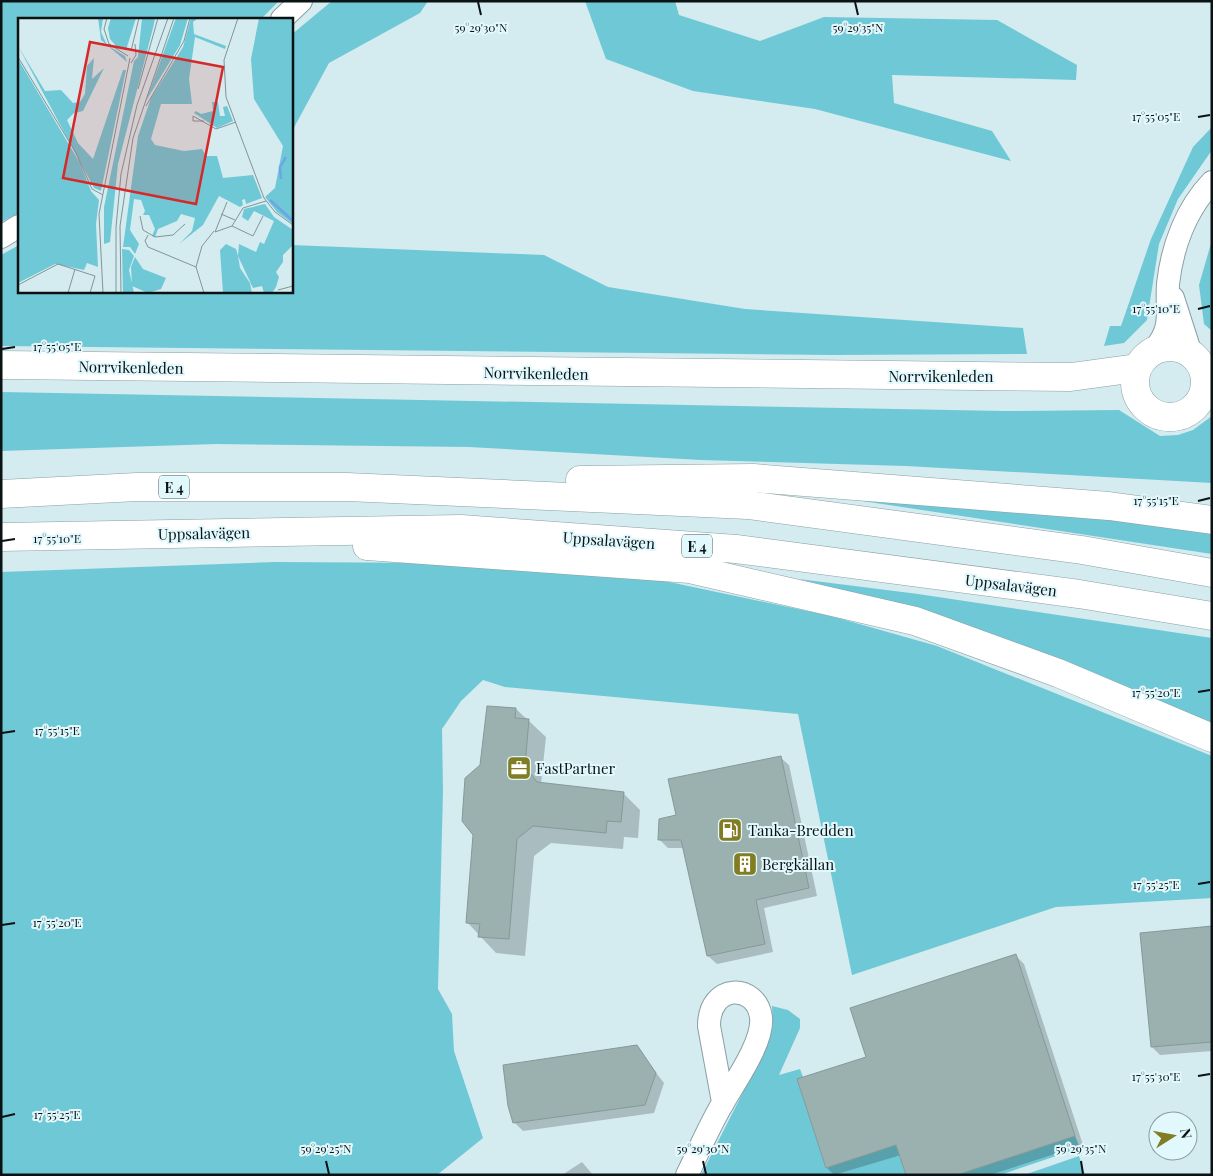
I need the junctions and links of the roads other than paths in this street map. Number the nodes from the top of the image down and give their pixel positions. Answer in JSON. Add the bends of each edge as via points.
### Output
{"nodes":[{"id":1,"x":301,"y":1,"type":"edge"},
{"id":2,"x":283,"y":18,"type":"edge"},
{"id":3,"x":1212,"y":182,"type":"edge"},
{"id":4,"x":18,"y":227,"type":"edge"},
{"id":5,"x":1,"y":236,"type":"edge"},
{"id":6,"x":1168,"y":283,"type":"junction"},
{"id":7,"x":1145,"y":359,"type":"junction"},
{"id":8,"x":1201,"y":362,"type":"edge"},
{"id":9,"x":1,"y":365,"type":"edge"},
{"id":10,"x":1071,"y":377,"type":"junction"},
{"id":11,"x":1139,"y":402,"type":"junction"},
{"id":12,"x":1203,"y":406,"type":"edge"},
{"id":13,"x":348,"y":486,"type":"junction"},
{"id":14,"x":1,"y":494,"type":"edge"},
{"id":15,"x":1212,"y":520,"type":"edge"},
{"id":16,"x":178,"y":533,"type":"junction"},
{"id":17,"x":1,"y":537,"type":"edge"},
{"id":18,"x":1212,"y":573,"type":"edge"},
{"id":19,"x":1212,"y":616,"type":"edge"},
{"id":20,"x":1212,"y":738,"type":"edge"},
{"id":21,"x":723,"y":1102,"type":"dead end"},
{"id":22,"x":687,"y":1175,"type":"edge"}],
"edges":[{"from":1,"to":2,"type":"street"},
{"from":3,"to":6,"type":"street","via":[[1200,194],[1178,237]]},
{"from":4,"to":5,"type":"street"},
{"from":6,"to":7,"type":"street","via":[[1167,331]]},
{"from":6,"to":8,"type":"street"},
{"from":7,"to":8,"type":"main road","via":[[1165,347],[1180,348]]},
{"from":7,"to":10,"type":"main road","name":"Norrvikenleden"},
{"from":7,"to":11,"type":"main road","via":[[1134,378]]},
{"from":8,"to":12,"type":"main road","via":[[1205,387]]},
{"from":9,"to":10,"type":"main road","name":"Norrvikenleden"},
{"from":10,"to":11,"type":"main road","name":"Norrvikenleden","via":[[1126,392]]},
{"from":11,"to":12,"type":"main road","via":[[1160,417],[1173,418]]},
{"from":13,"to":14,"type":"main road","number":"E 4","via":[[137,487]]},
{"from":13,"to":15,"type":"main road","via":[[753,478],[1109,506]]},
{"from":13,"to":18,"type":"main road","number":"E 4","via":[[748,505],[1082,550]]},
{"from":16,"to":17,"type":"main road","name":"Uppsalavägen","number":"E 4"},
{"from":16,"to":19,"type":"main road","name":"Uppsalavägen","number":"E 4","via":[[461,529],[736,549],[1079,594]]},
{"from":16,"to":20,"type":"main road","via":[[690,569],[915,621],[1058,673]]},
{"from":21,"to":22,"type":"street"}]}
